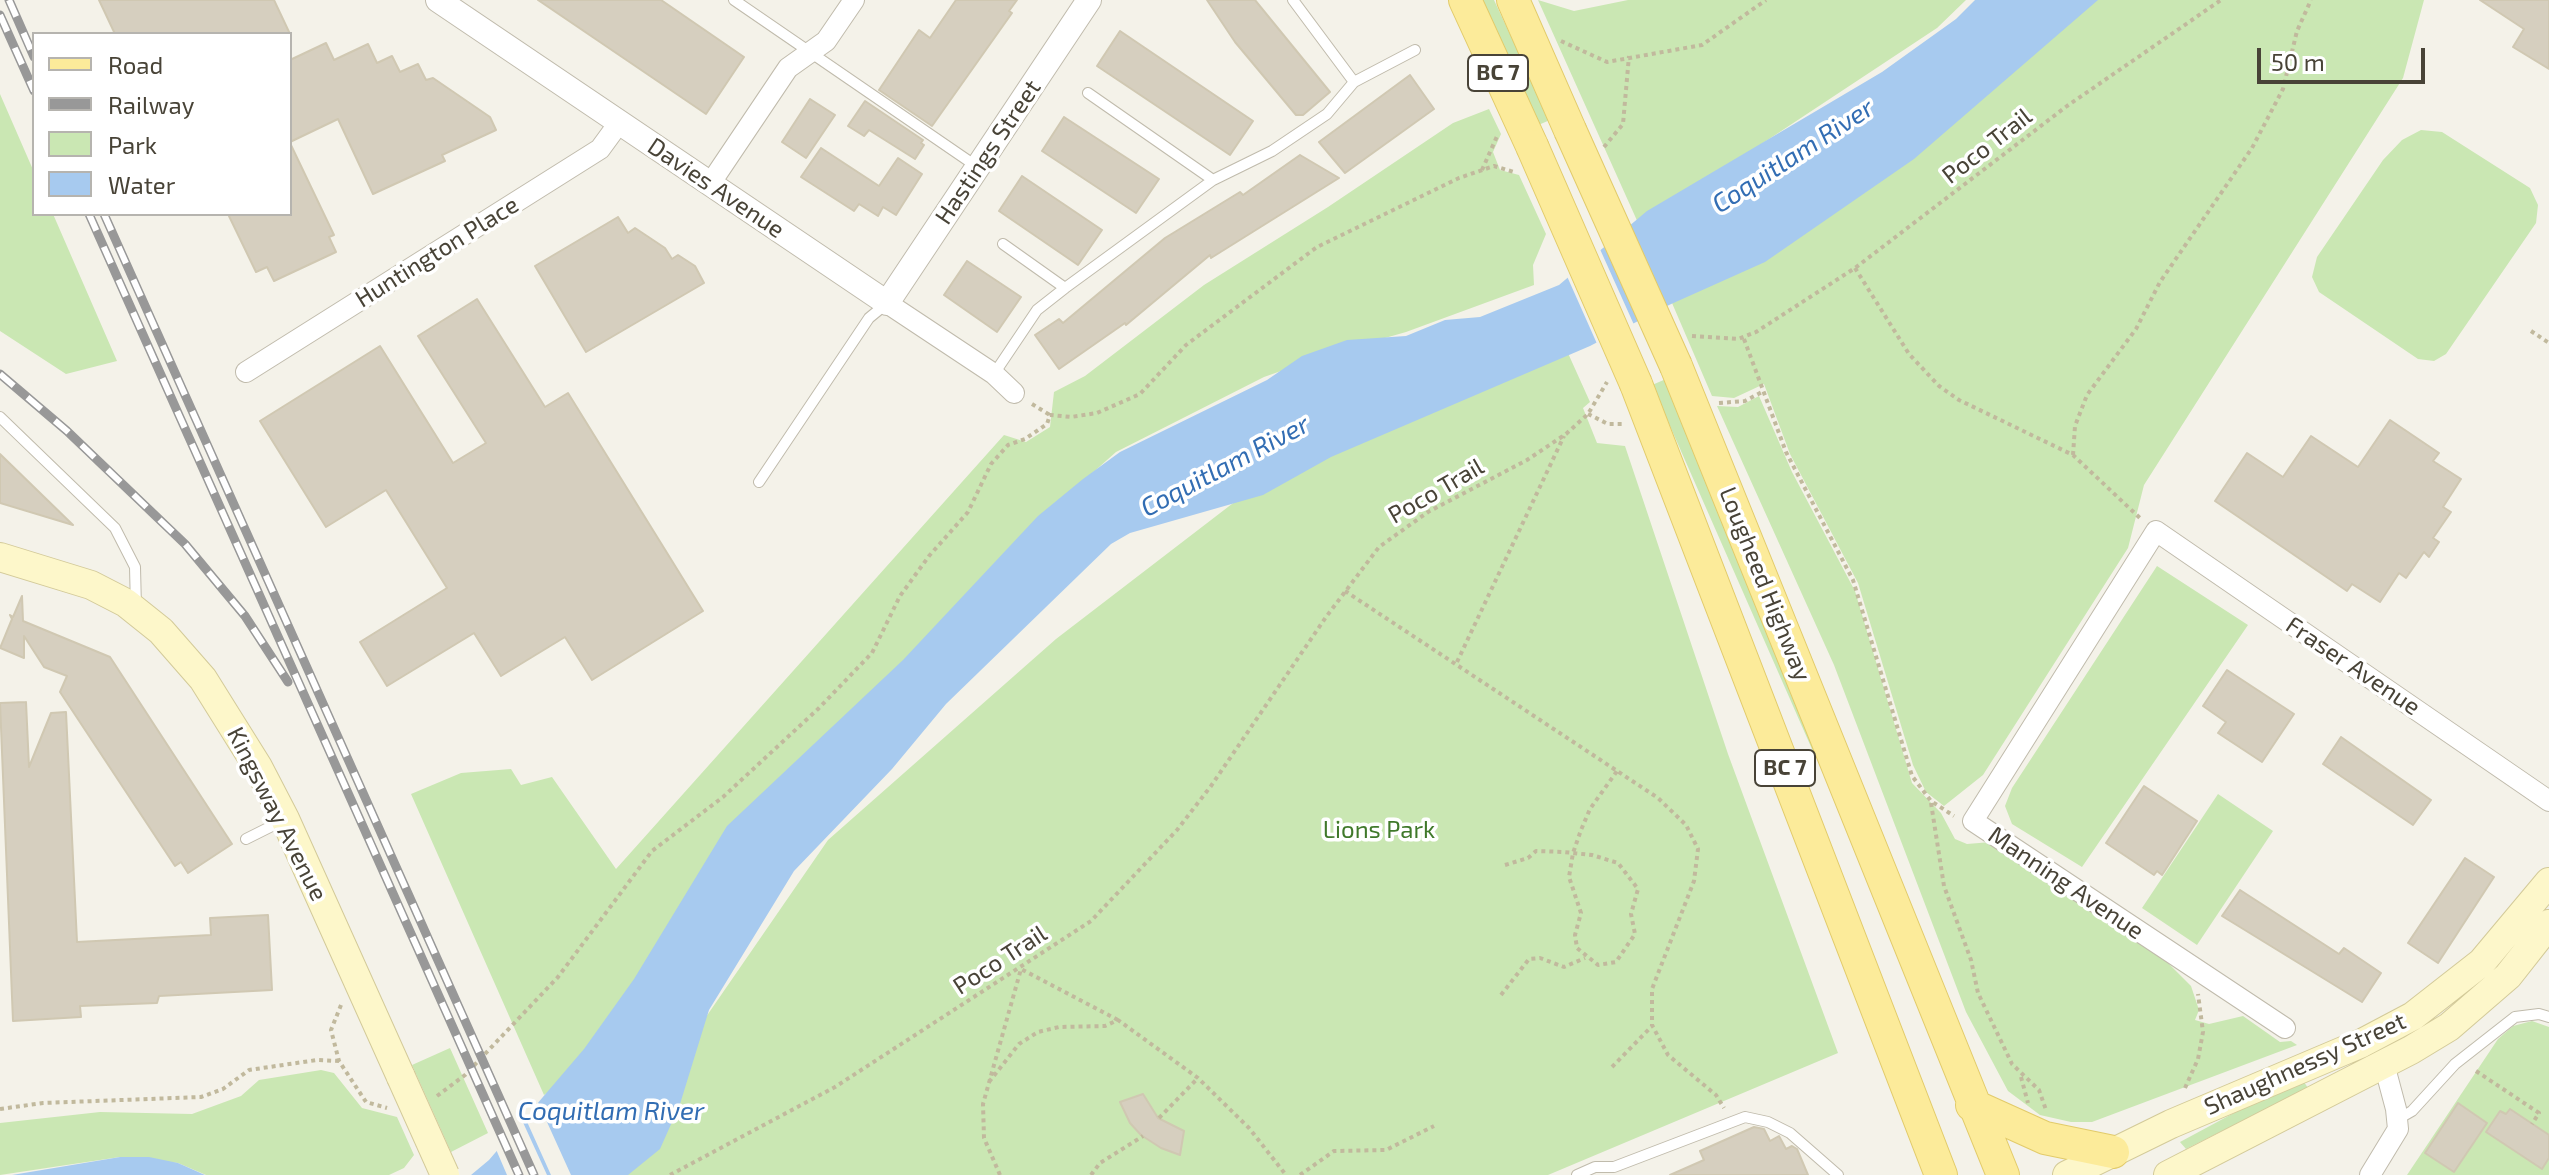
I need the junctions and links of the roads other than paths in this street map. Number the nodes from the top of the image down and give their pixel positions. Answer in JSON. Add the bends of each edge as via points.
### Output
{"nodes":[{"id":1,"x":438,"y":0,"type":"edge"},
{"id":2,"x":734,"y":0,"type":"edge"},
{"id":3,"x":854,"y":0,"type":"edge"},
{"id":4,"x":1089,"y":0,"type":"edge"},
{"id":5,"x":1293,"y":0,"type":"edge"},
{"id":6,"x":1465,"y":0,"type":"edge"},
{"id":7,"x":1513,"y":0,"type":"edge"},
{"id":8,"x":1415,"y":50,"type":"dead end"},
{"id":9,"x":811,"y":52,"type":"junction"},
{"id":10,"x":1354,"y":82,"type":"junction"},
{"id":11,"x":1088,"y":93,"type":"dead end"},
{"id":12,"x":619,"y":123,"type":"junction"},
{"id":13,"x":978,"y":167,"type":"junction"},
{"id":14,"x":1213,"y":180,"type":"junction"},
{"id":15,"x":710,"y":184,"type":"junction"},
{"id":16,"x":1003,"y":244,"type":"dead end"},
{"id":17,"x":1065,"y":288,"type":"junction"},
{"id":18,"x":887,"y":303,"type":"junction"},
{"id":19,"x":246,"y":372,"type":"dead end"},
{"id":20,"x":994,"y":374,"type":"junction"},
{"id":21,"x":1014,"y":393,"type":"dead end"},
{"id":22,"x":0,"y":417,"type":"edge"},
{"id":23,"x":759,"y":482,"type":"dead end"},
{"id":24,"x":2156,"y":531,"type":"joint"},
{"id":25,"x":0,"y":557,"type":"edge"},
{"id":26,"x":136,"y":610,"type":"junction"},
{"id":27,"x":2549,"y":801,"type":"edge"},
{"id":28,"x":285,"y":819,"type":"junction"},
{"id":29,"x":246,"y":839,"type":"dead end"},
{"id":30,"x":2549,"y":882,"type":"edge"},
{"id":31,"x":2549,"y":924,"type":"edge"},
{"id":32,"x":2549,"y":1017,"type":"edge"},
{"id":33,"x":2285,"y":1028,"type":"dead end"},
{"id":34,"x":2384,"y":1064,"type":"junction"},
{"id":35,"x":1972,"y":1105,"type":"junction"},
{"id":36,"x":2398,"y":1119,"type":"junction"},
{"id":37,"x":2113,"y":1152,"type":"junction"},
{"id":38,"x":1932,"y":1168,"type":"edge"},
{"id":39,"x":1611,"y":1171,"type":"edge"},
{"id":40,"x":445,"y":1175,"type":"edge"},
{"id":41,"x":1577,"y":1175,"type":"edge"},
{"id":42,"x":1838,"y":1175,"type":"edge"},
{"id":43,"x":2003,"y":1175,"type":"edge"},
{"id":44,"x":2067,"y":1175,"type":"edge"},
{"id":45,"x":2168,"y":1175,"type":"edge"},
{"id":46,"x":2370,"y":1175,"type":"edge"}],
"edges":[{"from":1,"to":12,"type":"street","name":"Davies Avenue"},
{"from":2,"to":9,"type":"lane"},
{"from":3,"to":9,"type":"street","via":[[826,41]]},
{"from":4,"to":13,"type":"street","name":"Hastings Street"},
{"from":5,"to":10,"type":"lane"},
{"from":6,"to":38,"type":"main road","name":"Lougheed Highway","number":"BC 7","bridge":true,"via":[[1526,160],[1623,381],[1654,424]]},
{"from":7,"to":35,"type":"main road","name":"Lougheed Highway","number":"BC 7","bridge":true,"via":[[1678,351]]},
{"from":8,"to":10,"type":"lane"},
{"from":9,"to":13,"type":"lane"},
{"from":9,"to":15,"type":"street","via":[[788,68]]},
{"from":10,"to":14,"type":"lane","via":[[1316,121],[1272,151]]},
{"from":11,"to":14,"type":"lane"},
{"from":12,"to":15,"type":"street","name":"Davies Avenue"},
{"from":12,"to":19,"type":"street","name":"Huntington Place","via":[[600,149]]},
{"from":13,"to":18,"type":"street","name":"Hastings Street"},
{"from":14,"to":17,"type":"lane"},
{"from":15,"to":18,"type":"street","name":"Davies Avenue"},
{"from":16,"to":17,"type":"lane"},
{"from":17,"to":20,"type":"lane","via":[[1037,310]]},
{"from":18,"to":20,"type":"street","name":"Davies Avenue"},
{"from":18,"to":23,"type":"lane","via":[[869,318]]},
{"from":20,"to":21,"type":"street","name":"Davies Avenue"},
{"from":22,"to":26,"type":"lane","via":[[115,528],[135,567]]},
{"from":24,"to":27,"type":"street","name":"Fraser Avenue"},
{"from":24,"to":33,"type":"street","name":"Manning Avenue","via":[[1973,821]]},
{"from":25,"to":26,"type":"main road","name":"Kingsway Avenue","via":[[91,585]]},
{"from":26,"to":28,"type":"main road","name":"Kingsway Avenue","via":[[177,646],[203,679]]},
{"from":28,"to":29,"type":"lane"},
{"from":28,"to":40,"type":"main road","name":"Kingsway Avenue","bridge":true},
{"from":30,"to":37,"type":"main road","name":"Shaughnessy Street","via":[[2482,962],[2413,1016]]},
{"from":31,"to":34,"type":"main road","name":"Shaughnessy Street","via":[[2508,976],[2475,1006]]},
{"from":32,"to":36,"type":"lane","via":[[2515,1017],[2455,1064]]},
{"from":34,"to":36,"type":"street"},
{"from":34,"to":45,"type":"main road","name":"Shaughnessy Street"},
{"from":35,"to":37,"type":"main road","via":[[2045,1138]]},
{"from":35,"to":43,"type":"main road","name":"Lougheed Highway","number":"BC 7"},
{"from":36,"to":46,"type":"street","via":[[2395,1139]]},
{"from":37,"to":44,"type":"main road","name":"Shaughnessy Street"},
{"from":39,"to":41,"type":"lane","via":[[1595,1167]]},
{"from":39,"to":42,"type":"lane","via":[[1732,1120],[1757,1118],[1810,1148]]}]}
